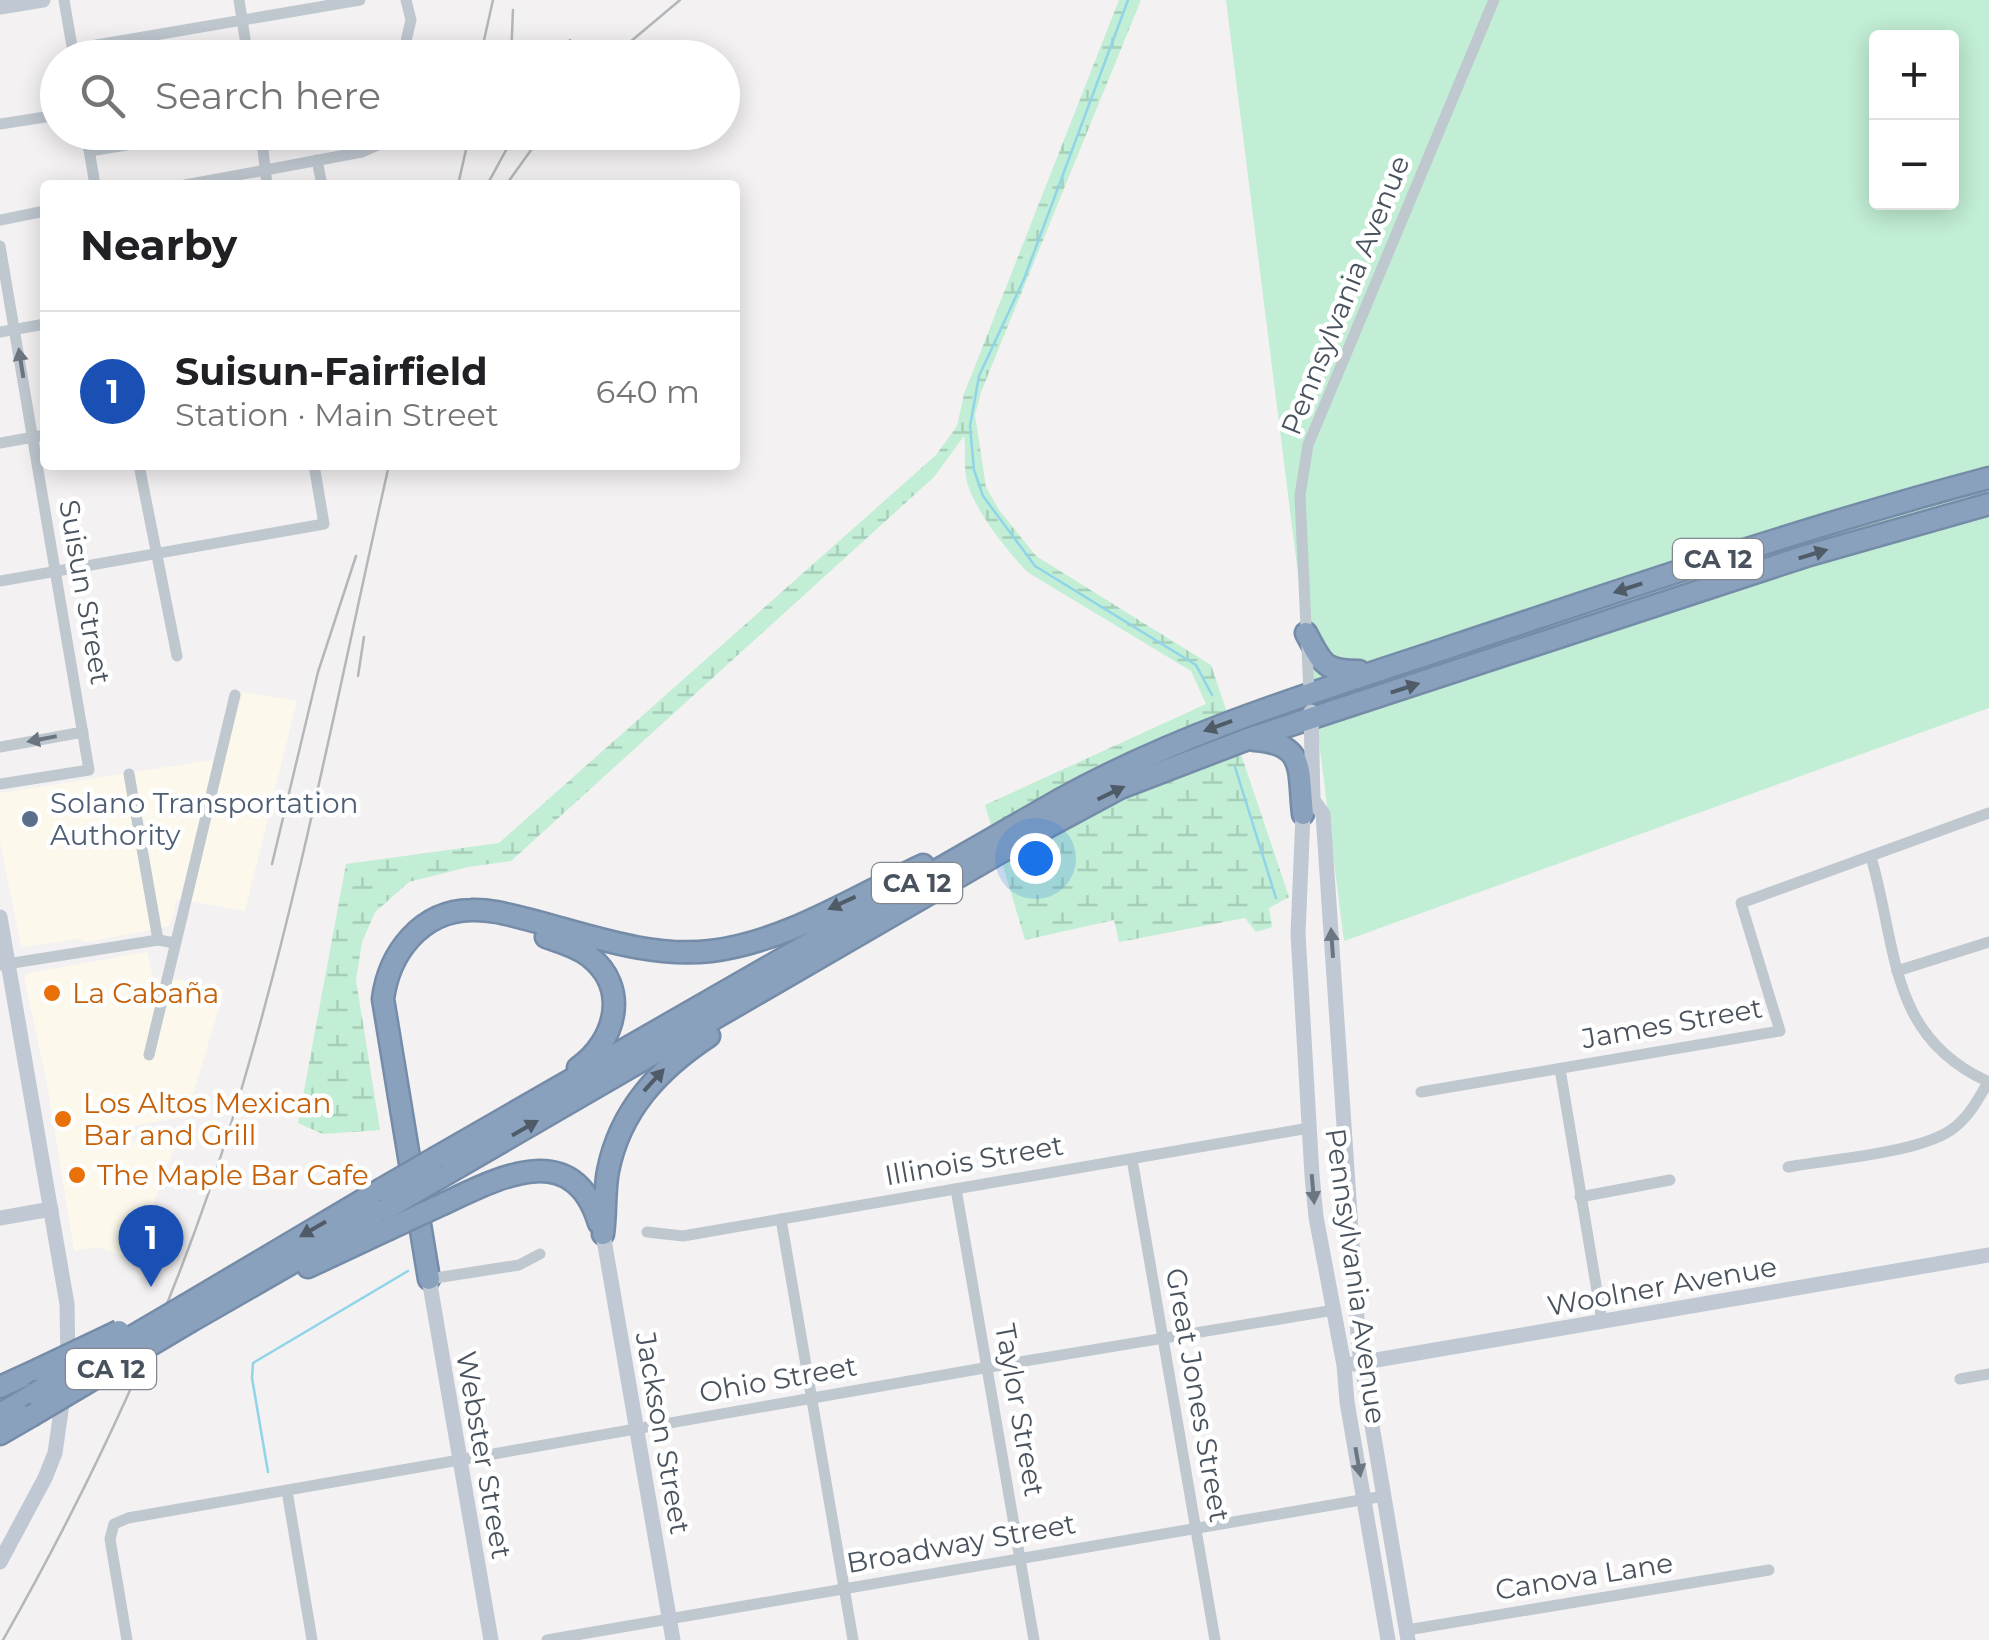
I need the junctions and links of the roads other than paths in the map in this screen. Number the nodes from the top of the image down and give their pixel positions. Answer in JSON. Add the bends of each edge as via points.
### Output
{"nodes":[{"id":1,"x":43,"y":0,"type":"edge"},
{"id":2,"x":64,"y":0,"type":"edge"},
{"id":3,"x":238,"y":0,"type":"edge"},
{"id":4,"x":360,"y":0,"type":"edge"},
{"id":5,"x":406,"y":0,"type":"edge"},
{"id":6,"x":1494,"y":0,"type":"edge"},
{"id":7,"x":0,"y":7,"type":"edge"},
{"id":8,"x":242,"y":20,"type":"junction"},
{"id":9,"x":71,"y":40,"type":"edge"},
{"id":10,"x":140,"y":40,"type":"edge"},
{"id":11,"x":245,"y":40,"type":"edge"},
{"id":12,"x":406,"y":40,"type":"edge"},
{"id":13,"x":40,"y":118,"type":"edge"},
{"id":14,"x":0,"y":124,"type":"edge"},
{"id":15,"x":101,"y":150,"type":"edge"},
{"id":16,"x":264,"y":150,"type":"edge"},
{"id":17,"x":362,"y":150,"type":"edge"},
{"id":18,"x":90,"y":152,"type":"joint"},
{"id":19,"x":317,"y":160,"type":"junction"},
{"id":20,"x":267,"y":169,"type":"junction"},
{"id":21,"x":94,"y":180,"type":"edge"},
{"id":22,"x":210,"y":180,"type":"edge"},
{"id":23,"x":267,"y":180,"type":"edge"},
{"id":24,"x":321,"y":180,"type":"edge"},
{"id":25,"x":40,"y":213,"type":"edge"},
{"id":26,"x":0,"y":220,"type":"edge"},
{"id":27,"x":0,"y":246,"type":"edge"},
{"id":28,"x":40,"y":325,"type":"edge"},
{"id":29,"x":15,"y":329,"type":"junction"},
{"id":30,"x":0,"y":332,"type":"edge"},
{"id":31,"x":39,"y":436,"type":"edge"},
{"id":32,"x":0,"y":443,"type":"edge"},
{"id":33,"x":43,"y":470,"type":"edge"},
{"id":34,"x":140,"y":470,"type":"edge"},
{"id":35,"x":315,"y":470,"type":"edge"},
{"id":36,"x":1989,"y":478,"type":"edge"},
{"id":37,"x":1989,"y":504,"type":"edge"},
{"id":38,"x":157,"y":554,"type":"junction"},
{"id":39,"x":56,"y":572,"type":"junction"},
{"id":40,"x":0,"y":581,"type":"edge"},
{"id":41,"x":1306,"y":633,"type":"junction"},
{"id":42,"x":177,"y":656,"type":"dead end"},
{"id":43,"x":1376,"y":671,"type":"junction"},
{"id":44,"x":1310,"y":693,"type":"junction"},
{"id":45,"x":235,"y":695,"type":"dead end"},
{"id":46,"x":1312,"y":718,"type":"junction"},
{"id":47,"x":83,"y":732,"type":"junction"},
{"id":48,"x":1248,"y":739,"type":"junction"},
{"id":49,"x":0,"y":747,"type":"edge"},
{"id":50,"x":129,"y":774,"type":"dead end"},
{"id":51,"x":0,"y":784,"type":"edge"},
{"id":52,"x":1308,"y":807,"type":"junction"},
{"id":53,"x":1989,"y":812,"type":"edge"},
{"id":54,"x":995,"y":837,"type":"junction"},
{"id":55,"x":1871,"y":857,"type":"junction"},
{"id":56,"x":0,"y":917,"type":"edge"},
{"id":57,"x":886,"y":920,"type":"junction"},
{"id":58,"x":158,"y":940,"type":"junction"},
{"id":59,"x":1989,"y":942,"type":"edge"},
{"id":60,"x":175,"y":943,"type":"junction"},
{"id":61,"x":400,"y":952,"type":"junction"},
{"id":62,"x":4,"y":964,"type":"edge"},
{"id":63,"x":1898,"y":971,"type":"junction"},
{"id":64,"x":149,"y":1055,"type":"dead end"},
{"id":65,"x":1560,"y":1069,"type":"junction"},
{"id":66,"x":1989,"y":1082,"type":"edge"},
{"id":67,"x":1421,"y":1092,"type":"dead end"},
{"id":68,"x":537,"y":1099,"type":"junction"},
{"id":69,"x":1309,"y":1128,"type":"junction"},
{"id":70,"x":1132,"y":1159,"type":"junction"},
{"id":71,"x":439,"y":1167,"type":"junction"},
{"id":72,"x":1788,"y":1167,"type":"dead end"},
{"id":73,"x":1670,"y":1180,"type":"dead end"},
{"id":74,"x":956,"y":1189,"type":"junction"},
{"id":75,"x":1580,"y":1197,"type":"junction"},
{"id":76,"x":51,"y":1208,"type":"junction"},
{"id":77,"x":384,"y":1210,"type":"junction"},
{"id":78,"x":0,"y":1218,"type":"edge"},
{"id":79,"x":781,"y":1219,"type":"junction"},
{"id":80,"x":647,"y":1232,"type":"dead end"},
{"id":81,"x":604,"y":1234,"type":"junction"},
{"id":82,"x":540,"y":1254,"type":"dead end"},
{"id":83,"x":1989,"y":1254,"type":"edge"},
{"id":84,"x":429,"y":1279,"type":"junction"},
{"id":85,"x":243,"y":1287,"type":"junction"},
{"id":86,"x":1334,"y":1310,"type":"junction"},
{"id":87,"x":189,"y":1313,"type":"junction"},
{"id":88,"x":1602,"y":1321,"type":"junction"},
{"id":89,"x":1163,"y":1338,"type":"junction"},
{"id":90,"x":1362,"y":1363,"type":"junction"},
{"id":91,"x":1344,"y":1366,"type":"junction"},
{"id":92,"x":988,"y":1367,"type":"junction"},
{"id":93,"x":1989,"y":1374,"type":"edge"},
{"id":94,"x":1960,"y":1379,"type":"dead end"},
{"id":95,"x":0,"y":1387,"type":"edge"},
{"id":96,"x":64,"y":1397,"type":"junction"},
{"id":97,"x":812,"y":1398,"type":"junction"},
{"id":98,"x":0,"y":1414,"type":"edge"},
{"id":99,"x":637,"y":1429,"type":"junction"},
{"id":100,"x":0,"y":1434,"type":"edge"},
{"id":101,"x":459,"y":1460,"type":"junction"},
{"id":102,"x":286,"y":1491,"type":"junction"},
{"id":103,"x":1384,"y":1496,"type":"junction"},
{"id":104,"x":1364,"y":1500,"type":"junction"},
{"id":105,"x":1196,"y":1528,"type":"junction"},
{"id":106,"x":1021,"y":1559,"type":"junction"},
{"id":107,"x":0,"y":1562,"type":"edge"},
{"id":108,"x":1769,"y":1570,"type":"dead end"},
{"id":109,"x":844,"y":1589,"type":"junction"},
{"id":110,"x":670,"y":1619,"type":"junction"},
{"id":111,"x":1408,"y":1635,"type":"edge"},
{"id":112,"x":127,"y":1640,"type":"edge"},
{"id":113,"x":312,"y":1640,"type":"edge"},
{"id":114,"x":491,"y":1640,"type":"edge"},
{"id":115,"x":548,"y":1640,"type":"edge"},
{"id":116,"x":673,"y":1640,"type":"edge"},
{"id":117,"x":853,"y":1640,"type":"edge"},
{"id":118,"x":1034,"y":1640,"type":"edge"},
{"id":119,"x":1215,"y":1640,"type":"edge"},
{"id":120,"x":1388,"y":1640,"type":"edge"}],
"edges":[{"from":1,"to":7,"type":"main road"},
{"from":2,"to":9,"type":"street"},
{"from":3,"to":8,"type":"street"},
{"from":4,"to":8,"type":"street"},
{"from":5,"to":12,"type":"street"},
{"from":6,"to":41,"type":"street","name":"Pennsylvania Avenue","via":[[1308,444],[1300,495]]},
{"from":8,"to":10,"type":"street"},
{"from":8,"to":11,"type":"street"},
{"from":13,"to":14,"type":"street"},
{"from":15,"to":18,"type":"street"},
{"from":16,"to":20,"type":"street"},
{"from":17,"to":19,"type":"street"},
{"from":18,"to":21,"type":"street"},
{"from":19,"to":20,"type":"street"},
{"from":19,"to":24,"type":"street"},
{"from":20,"to":22,"type":"street"},
{"from":20,"to":23,"type":"street"},
{"from":25,"to":26,"type":"street"},
{"from":27,"to":29,"type":"street","name":"Suisun Street"},
{"from":28,"to":29,"type":"street"},
{"from":29,"to":30,"type":"street"},
{"from":31,"to":29,"type":"street","name":"Suisun Street","one_way":true},
{"from":31,"to":32,"type":"street"},
{"from":33,"to":39,"type":"street","name":"Suisun Street"},
{"from":34,"to":38,"type":"street"},
{"from":35,"to":38,"type":"street","via":[[324,524]]},
{"from":36,"to":43,"type":"highway","number":"CA 12","one_way":true,"via":[[1798,532]]},
{"from":46,"to":37,"type":"highway","number":"CA 12","one_way":true,"via":[[1806,556]]},
{"from":38,"to":39,"type":"street"},
{"from":38,"to":42,"type":"street"},
{"from":39,"to":40,"type":"street"},
{"from":39,"to":47,"type":"street","name":"Suisun Street"},
{"from":41,"to":43,"type":"highway","via":[[1334,671]]},
{"from":41,"to":44,"type":"street","name":"Pennsylvania Avenue"},
{"from":43,"to":44,"type":"highway","number":"CA 12"},
{"from":44,"to":46,"type":"main road","name":"Pennsylvania Avenue"},
{"from":44,"to":54,"type":"highway","number":"CA 12","one_way":true,"via":[[1147,754]]},
{"from":45,"to":60,"type":"street"},
{"from":46,"to":48,"type":"highway","number":"CA 12"},
{"from":46,"to":52,"type":"main road","name":"Pennsylvania Avenue"},
{"from":47,"to":49,"type":"street","one_way":true},
{"from":47,"to":51,"type":"street","name":"Suisun Street","via":[[89,770]]},
{"from":48,"to":52,"type":"highway","via":[[1290,750]]},
{"from":57,"to":48,"type":"highway","number":"CA 12","one_way":true,"via":[[1120,788]]},
{"from":50,"to":58,"type":"street"},
{"from":52,"to":69,"type":"main road","name":"Pennsylvania Avenue","via":[[1298,934]]},
{"from":90,"to":52,"type":"main road","name":"Pennsylvania Avenue","one_way":true,"via":[[1323,814]]},
{"from":53,"to":55,"type":"street","name":"James Street"},
{"from":54,"to":61,"type":"highway","one_way":true,"via":[[732,948],[649,950],[466,910],[433,919]]},
{"from":54,"to":68,"type":"highway","number":"CA 12"},
{"from":55,"to":63,"type":"street"},
{"from":55,"to":65,"type":"street","name":"James Street","via":[[1741,903],[1780,1030]]},
{"from":56,"to":62,"type":"main road"},
{"from":71,"to":57,"type":"highway","number":"CA 12","one_way":true},
{"from":81,"to":57,"type":"highway","one_way":true,"via":[[615,1144],[634,1105],[663,1070],[854,948]]},
{"from":58,"to":60,"type":"street"},
{"from":58,"to":62,"type":"street"},
{"from":59,"to":63,"type":"street"},
{"from":60,"to":64,"type":"street"},
{"from":61,"to":68,"type":"highway","via":[[436,927],[480,920],[569,945],[603,970],[615,1006],[604,1044]]},
{"from":61,"to":84,"type":"highway","via":[[385,986],[385,1019]]},
{"from":62,"to":76,"type":"main road"},
{"from":63,"to":66,"type":"street","via":[[1914,1019],[1933,1044]]},
{"from":65,"to":67,"type":"street","name":"James Street"},
{"from":65,"to":75,"type":"street"},
{"from":66,"to":72,"type":"street","via":[[1954,1128],[1930,1140]]},
{"from":68,"to":71,"type":"highway","number":"CA 12"},
{"from":69,"to":70,"type":"street","name":"Illinois Street"},
{"from":69,"to":86,"type":"main road","name":"Pennsylvania Avenue","one_way":true,"via":[[1316,1217]]},
{"from":70,"to":74,"type":"street","name":"Illinois Street"},
{"from":70,"to":89,"type":"street","name":"Great Jones Street"},
{"from":71,"to":77,"type":"highway","number":"CA 12","bridge":true},
{"from":73,"to":75,"type":"street"},
{"from":74,"to":79,"type":"street","name":"Illinois Street"},
{"from":74,"to":92,"type":"street","name":"Taylor Street"},
{"from":75,"to":88,"type":"street"},
{"from":76,"to":78,"type":"main road"},
{"from":76,"to":96,"type":"main road","via":[[70,1328]]},
{"from":77,"to":81,"type":"highway","bridge":true,"via":[[445,1203],[531,1169],[578,1187]]},
{"from":77,"to":85,"type":"highway"},
{"from":77,"to":85,"type":"highway","number":"CA 12","one_way":true},
{"from":79,"to":80,"type":"street","name":"Illinois Street","via":[[683,1236]]},
{"from":79,"to":97,"type":"street"},
{"from":81,"to":99,"type":"main road","name":"Jackson Street"},
{"from":82,"to":84,"type":"street","via":[[519,1265]]},
{"from":83,"to":88,"type":"main road","name":"Woolner Avenue"},
{"from":84,"to":101,"type":"main road","name":"Webster Street"},
{"from":85,"to":87,"type":"highway","number":"CA 12"},
{"from":85,"to":87,"type":"highway"},
{"from":86,"to":89,"type":"street","name":"Ohio Street"},
{"from":86,"to":91,"type":"main road","name":"Pennsylvania Avenue"},
{"from":87,"to":95,"type":"highway","bridge":true,"via":[[150,1316]]},
{"from":87,"to":96,"type":"highway","number":"CA 12","bridge":true},
{"from":87,"to":98,"type":"highway","number":"CA 12","bridge":true},
{"from":88,"to":90,"type":"main road","name":"Woolner Avenue"},
{"from":89,"to":92,"type":"street","name":"Ohio Street"},
{"from":89,"to":105,"type":"street","name":"Great Jones Street"},
{"from":90,"to":91,"type":"main road","name":"Woolner Avenue"},
{"from":90,"to":103,"type":"main road","name":"Pennsylvania Avenue"},
{"from":91,"to":104,"type":"main road","name":"Pennsylvania Avenue","one_way":true},
{"from":92,"to":97,"type":"street","name":"Ohio Street"},
{"from":92,"to":106,"type":"street","name":"Taylor Street"},
{"from":93,"to":94,"type":"street"},
{"from":96,"to":100,"type":"highway","number":"CA 12","bridge":true},
{"from":96,"to":107,"type":"main road","via":[[55,1453]]},
{"from":97,"to":99,"type":"street","name":"Ohio Street"},
{"from":97,"to":109,"type":"street"},
{"from":99,"to":101,"type":"street","name":"Ohio Street"},
{"from":99,"to":110,"type":"main road","name":"Jackson Street"},
{"from":101,"to":102,"type":"street","name":"Ohio Street"},
{"from":101,"to":114,"type":"main road","name":"Webster Street"},
{"from":102,"to":112,"type":"street","name":"Ohio Street","via":[[114,1524],[110,1539]]},
{"from":102,"to":113,"type":"street"},
{"from":103,"to":104,"type":"street","name":"Broadway Street"},
{"from":103,"to":111,"type":"main road","name":"Pennsylvania Avenue"},
{"from":104,"to":105,"type":"street","name":"Broadway Street"},
{"from":104,"to":120,"type":"main road","name":"Pennsylvania Avenue"},
{"from":105,"to":106,"type":"street","name":"Broadway Street"},
{"from":105,"to":119,"type":"street","name":"Great Jones Street"},
{"from":106,"to":109,"type":"street","name":"Broadway Street"},
{"from":106,"to":118,"type":"street","name":"Taylor Street"},
{"from":108,"to":111,"type":"street","name":"Canova Lane"},
{"from":109,"to":110,"type":"street","name":"Broadway Street"},
{"from":109,"to":117,"type":"street"},
{"from":110,"to":115,"type":"street","name":"Broadway Street"},
{"from":110,"to":116,"type":"main road","name":"Jackson Street"}]}
